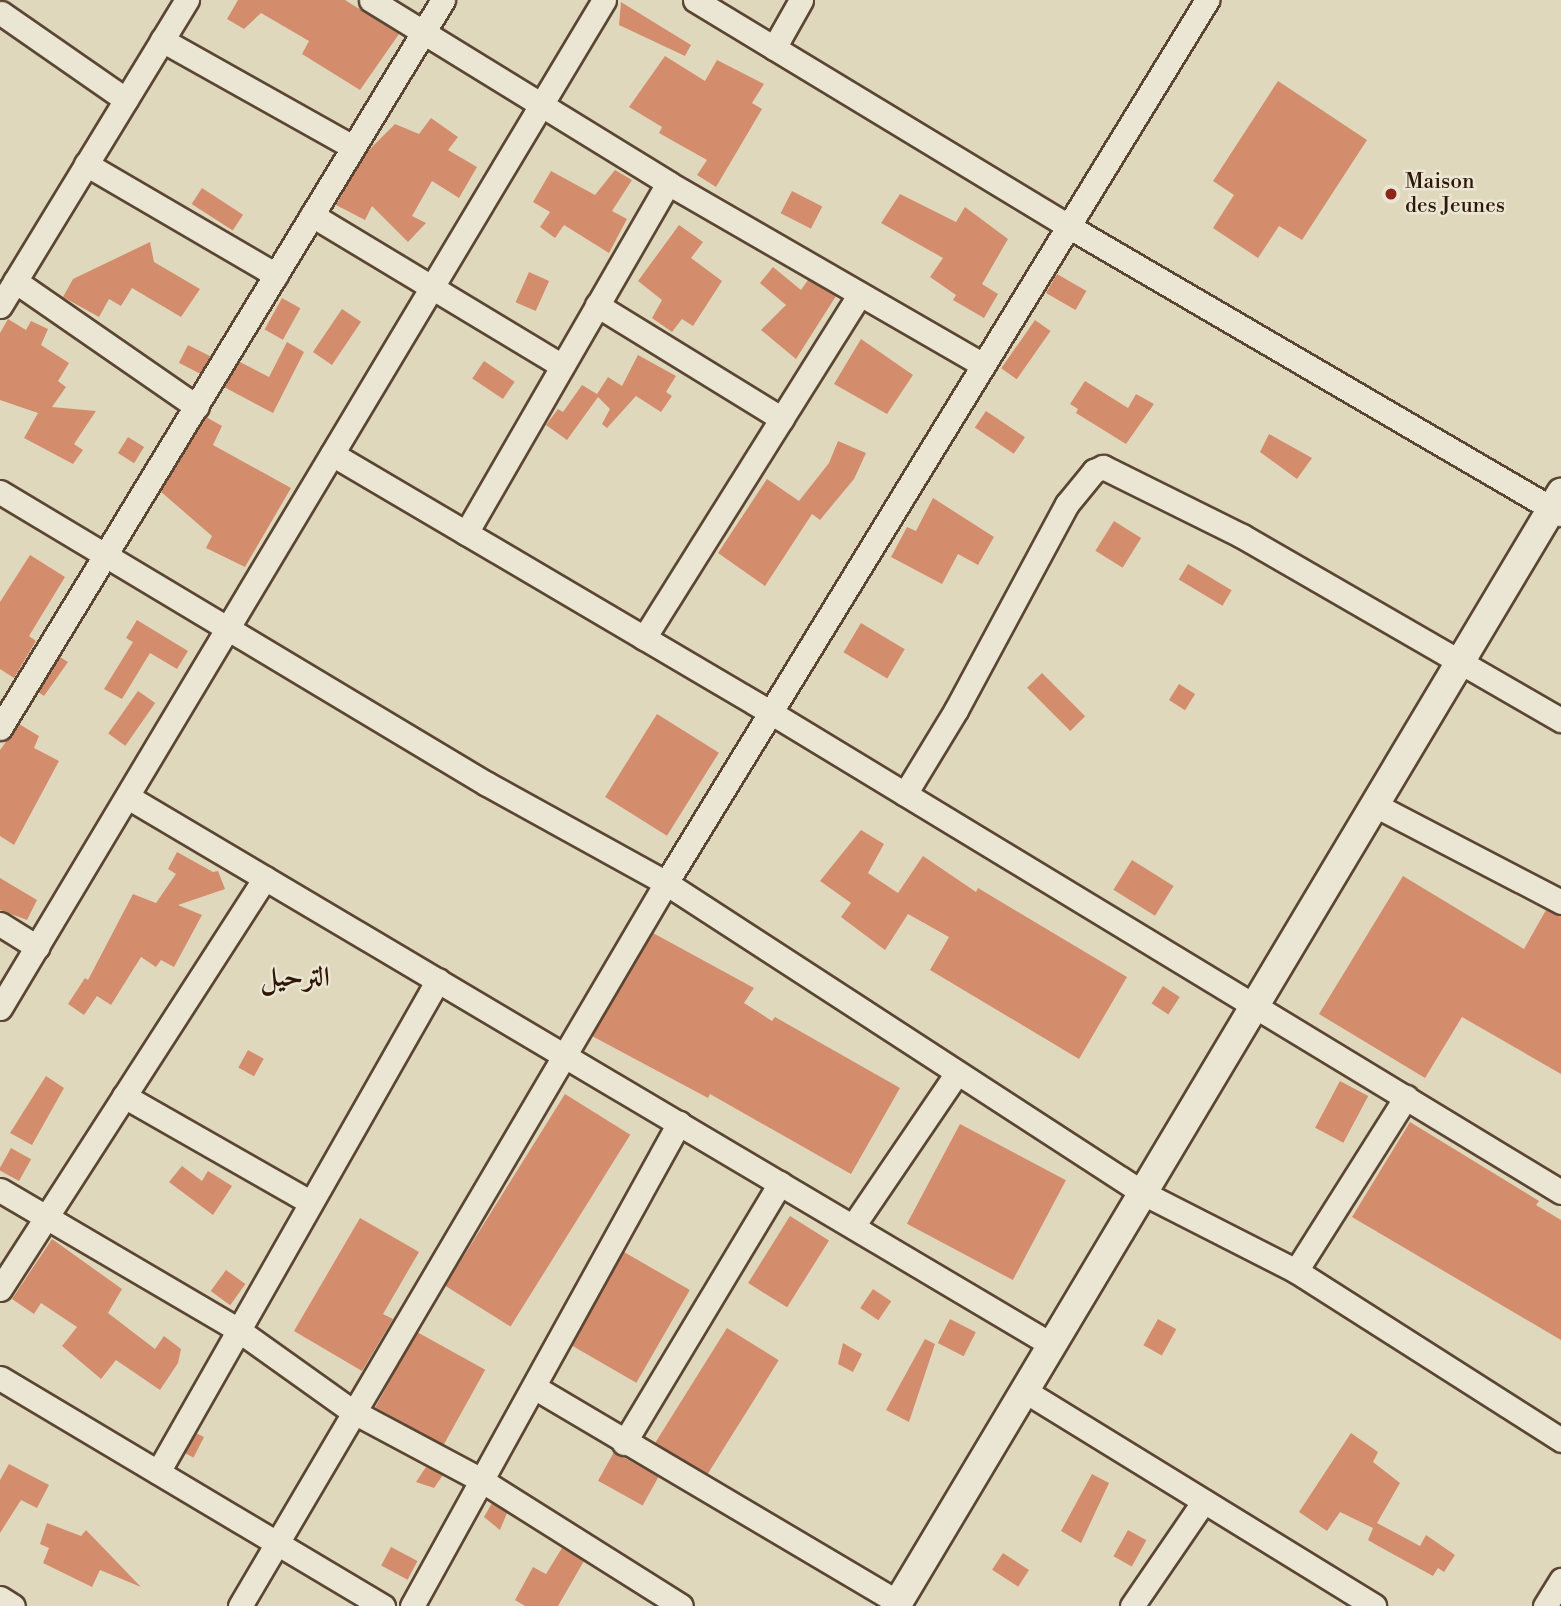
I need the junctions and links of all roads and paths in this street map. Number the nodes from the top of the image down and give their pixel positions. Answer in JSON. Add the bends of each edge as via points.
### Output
{"nodes":[{"id":1,"x":187,"y":0,"type":"edge"},
{"id":2,"x":371,"y":0,"type":"edge"},
{"id":3,"x":443,"y":0,"type":"edge"},
{"id":4,"x":604,"y":0,"type":"edge"},
{"id":5,"x":695,"y":0,"type":"edge"},
{"id":6,"x":801,"y":0,"type":"edge"},
{"id":7,"x":1207,"y":0,"type":"edge"},
{"id":8,"x":3,"y":9,"type":"edge"},
{"id":9,"x":424,"y":30,"type":"junction"},
{"id":10,"x":162,"y":40,"type":"junction"},
{"id":11,"x":774,"y":48,"type":"junction"},
{"id":12,"x":126,"y":100,"type":"junction"},
{"id":13,"x":543,"y":102,"type":"junction"},
{"id":14,"x":353,"y":147,"type":"junction"},
{"id":15,"x":86,"y":164,"type":"junction"},
{"id":16,"x":668,"y":183,"type":"junction"},
{"id":17,"x":312,"y":215,"type":"junction"},
{"id":18,"x":1068,"y":226,"type":"junction"},
{"id":19,"x":276,"y":275,"type":"junction"},
{"id":20,"x":15,"y":281,"type":"junction"},
{"id":21,"x":432,"y":288,"type":"junction"},
{"id":22,"x":860,"y":294,"type":"junction"},
{"id":23,"x":597,"y":305,"type":"junction"},
{"id":24,"x":0,"y":306,"type":"edge"},
{"id":25,"x":983,"y":365,"type":"junction"},
{"id":26,"x":562,"y":366,"type":"junction"},
{"id":27,"x":197,"y":407,"type":"junction"},
{"id":28,"x":782,"y":419,"type":"junction"},
{"id":29,"x":332,"y":454,"type":"junction"},
{"id":30,"x":0,"y":492,"type":"edge"},
{"id":31,"x":1558,"y":505,"type":"edge"},
{"id":32,"x":466,"y":533,"type":"junction"},
{"id":33,"x":107,"y":554,"type":"junction"},
{"id":34,"x":228,"y":628,"type":"junction"},
{"id":35,"x":644,"y":638,"type":"junction"},
{"id":36,"x":1461,"y":659,"type":"junction"},
{"id":37,"x":7,"y":700,"type":"edge"},
{"id":38,"x":770,"y":712,"type":"junction"},
{"id":39,"x":1561,"y":720,"type":"edge"},
{"id":40,"x":0,"y":728,"type":"edge"},
{"id":41,"x":905,"y":794,"type":"junction"},
{"id":42,"x":128,"y":797,"type":"junction"},
{"id":43,"x":1375,"y":805,"type":"junction"},
{"id":44,"x":265,"y":878,"type":"junction"},
{"id":45,"x":666,"y":883,"type":"junction"},
{"id":46,"x":1561,"y":902,"type":"edge"},
{"id":47,"x":0,"y":924,"type":"edge"},
{"id":48,"x":37,"y":947,"type":"junction"},
{"id":49,"x":438,"y":980,"type":"junction"},
{"id":50,"x":1255,"y":1005,"type":"junction"},
{"id":51,"x":0,"y":1008,"type":"edge"},
{"id":52,"x":565,"y":1055,"type":"junction"},
{"id":53,"x":957,"y":1073,"type":"junction"},
{"id":54,"x":124,"y":1096,"type":"junction"},
{"id":55,"x":1406,"y":1097,"type":"junction"},
{"id":56,"x":679,"y":1123,"type":"junction"},
{"id":57,"x":780,"y":1183,"type":"junction"},
{"id":58,"x":0,"y":1190,"type":"edge"},
{"id":59,"x":1561,"y":1192,"type":"edge"},
{"id":60,"x":1143,"y":1193,"type":"junction"},
{"id":61,"x":310,"y":1202,"type":"junction"},
{"id":62,"x":46,"y":1216,"type":"junction"},
{"id":63,"x":853,"y":1226,"type":"junction"},
{"id":64,"x":1296,"y":1271,"type":"junction"},
{"id":65,"x":0,"y":1289,"type":"edge"},
{"id":66,"x":237,"y":1329,"type":"junction"},
{"id":67,"x":1052,"y":1345,"type":"junction"},
{"id":68,"x":0,"y":1378,"type":"edge"},
{"id":69,"x":534,"y":1387,"type":"junction"},
{"id":70,"x":1025,"y":1391,"type":"junction"},
{"id":71,"x":352,"y":1411,"type":"junction"},
{"id":72,"x":1561,"y":1440,"type":"edge"},
{"id":73,"x":624,"y":1443,"type":"junction"},
{"id":74,"x":158,"y":1472,"type":"junction"},
{"id":75,"x":481,"y":1480,"type":"junction"},
{"id":76,"x":1204,"y":1501,"type":"junction"},
{"id":77,"x":278,"y":1544,"type":"junction"},
{"id":78,"x":1561,"y":1580,"type":"edge"},
{"id":79,"x":0,"y":1598,"type":"edge"},
{"id":80,"x":897,"y":1604,"type":"edge"},
{"id":81,"x":1368,"y":1604,"type":"edge"},
{"id":82,"x":13,"y":1606,"type":"edge"},
{"id":83,"x":240,"y":1606,"type":"edge"},
{"id":84,"x":383,"y":1606,"type":"edge"},
{"id":85,"x":412,"y":1606,"type":"edge"},
{"id":86,"x":681,"y":1606,"type":"edge"},
{"id":87,"x":1132,"y":1606,"type":"edge"},
{"id":88,"x":1545,"y":1606,"type":"edge"}],
"edges":[{"from":1,"to":10,"type":"street"},
{"from":2,"to":9,"type":"street"},
{"from":3,"to":9,"type":"street"},
{"from":4,"to":13,"type":"street"},
{"from":5,"to":11,"type":"street"},
{"from":6,"to":11,"type":"street"},
{"from":7,"to":18,"type":"street"},
{"from":8,"to":12,"type":"street"},
{"from":9,"to":13,"type":"street"},
{"from":9,"to":14,"type":"street"},
{"from":10,"to":12,"type":"street"},
{"from":10,"to":14,"type":"street"},
{"from":11,"to":18,"type":"street"},
{"from":12,"to":15,"type":"street"},
{"from":13,"to":16,"type":"street"},
{"from":13,"to":21,"type":"street"},
{"from":14,"to":17,"type":"street"},
{"from":15,"to":19,"type":"street"},
{"from":15,"to":20,"type":"street"},
{"from":16,"to":22,"type":"street"},
{"from":16,"to":23,"type":"street"},
{"from":17,"to":19,"type":"street"},
{"from":17,"to":21,"type":"street"},
{"from":18,"to":25,"type":"street"},
{"from":18,"to":31,"type":"street"},
{"from":19,"to":27,"type":"street"},
{"from":20,"to":24,"type":"street"},
{"from":20,"to":27,"type":"street"},
{"from":21,"to":26,"type":"street"},
{"from":21,"to":29,"type":"street"},
{"from":22,"to":25,"type":"street"},
{"from":22,"to":28,"type":"street"},
{"from":23,"to":26,"type":"street"},
{"from":23,"to":28,"type":"street"},
{"from":25,"to":38,"type":"street"},
{"from":26,"to":32,"type":"street"},
{"from":27,"to":33,"type":"street"},
{"from":28,"to":35,"type":"street"},
{"from":29,"to":32,"type":"street"},
{"from":29,"to":34,"type":"street"},
{"from":30,"to":33,"type":"street"},
{"from":31,"to":36,"type":"street"},
{"from":32,"to":35,"type":"street"},
{"from":33,"to":34,"type":"street"},
{"from":33,"to":37,"type":"street"},
{"from":34,"to":42,"type":"street"},
{"from":34,"to":45,"type":"street","via":[[487,784]]},
{"from":35,"to":38,"type":"street"},
{"from":36,"to":39,"type":"street"},
{"from":36,"to":41,"type":"street","via":[[1242,536],[1102,467],[1068,504]]},
{"from":36,"to":43,"type":"street"},
{"from":37,"to":40,"type":"street"},
{"from":38,"to":41,"type":"street"},
{"from":38,"to":45,"type":"street"},
{"from":41,"to":50,"type":"street"},
{"from":42,"to":44,"type":"street"},
{"from":42,"to":48,"type":"street"},
{"from":43,"to":46,"type":"street"},
{"from":43,"to":50,"type":"street"},
{"from":44,"to":49,"type":"street"},
{"from":44,"to":54,"type":"street"},
{"from":45,"to":52,"type":"street"},
{"from":45,"to":53,"type":"street"},
{"from":47,"to":48,"type":"street"},
{"from":48,"to":51,"type":"street"},
{"from":49,"to":52,"type":"street"},
{"from":49,"to":61,"type":"street"},
{"from":50,"to":55,"type":"street"},
{"from":50,"to":60,"type":"street"},
{"from":52,"to":56,"type":"street"},
{"from":52,"to":71,"type":"street"},
{"from":53,"to":60,"type":"street"},
{"from":53,"to":63,"type":"street"},
{"from":54,"to":61,"type":"street"},
{"from":54,"to":62,"type":"street"},
{"from":55,"to":59,"type":"street"},
{"from":55,"to":64,"type":"street"},
{"from":56,"to":57,"type":"street"},
{"from":56,"to":69,"type":"street"},
{"from":57,"to":63,"type":"street"},
{"from":57,"to":73,"type":"street"},
{"from":58,"to":62,"type":"street"},
{"from":60,"to":64,"type":"street"},
{"from":60,"to":67,"type":"street"},
{"from":61,"to":66,"type":"street"},
{"from":62,"to":65,"type":"street"},
{"from":62,"to":66,"type":"street"},
{"from":63,"to":67,"type":"street"},
{"from":64,"to":72,"type":"street"},
{"from":66,"to":71,"type":"street"},
{"from":66,"to":74,"type":"street"},
{"from":67,"to":70,"type":"street"},
{"from":68,"to":74,"type":"street"},
{"from":69,"to":73,"type":"street"},
{"from":69,"to":75,"type":"street"},
{"from":70,"to":76,"type":"street"},
{"from":70,"to":80,"type":"street"},
{"from":71,"to":75,"type":"street"},
{"from":71,"to":77,"type":"street"},
{"from":73,"to":80,"type":"street"},
{"from":74,"to":77,"type":"street"},
{"from":75,"to":85,"type":"street"},
{"from":75,"to":86,"type":"street"},
{"from":76,"to":81,"type":"street"},
{"from":76,"to":87,"type":"street"},
{"from":77,"to":83,"type":"street"},
{"from":77,"to":84,"type":"street"},
{"from":78,"to":88,"type":"street"},
{"from":79,"to":82,"type":"street"}]}
